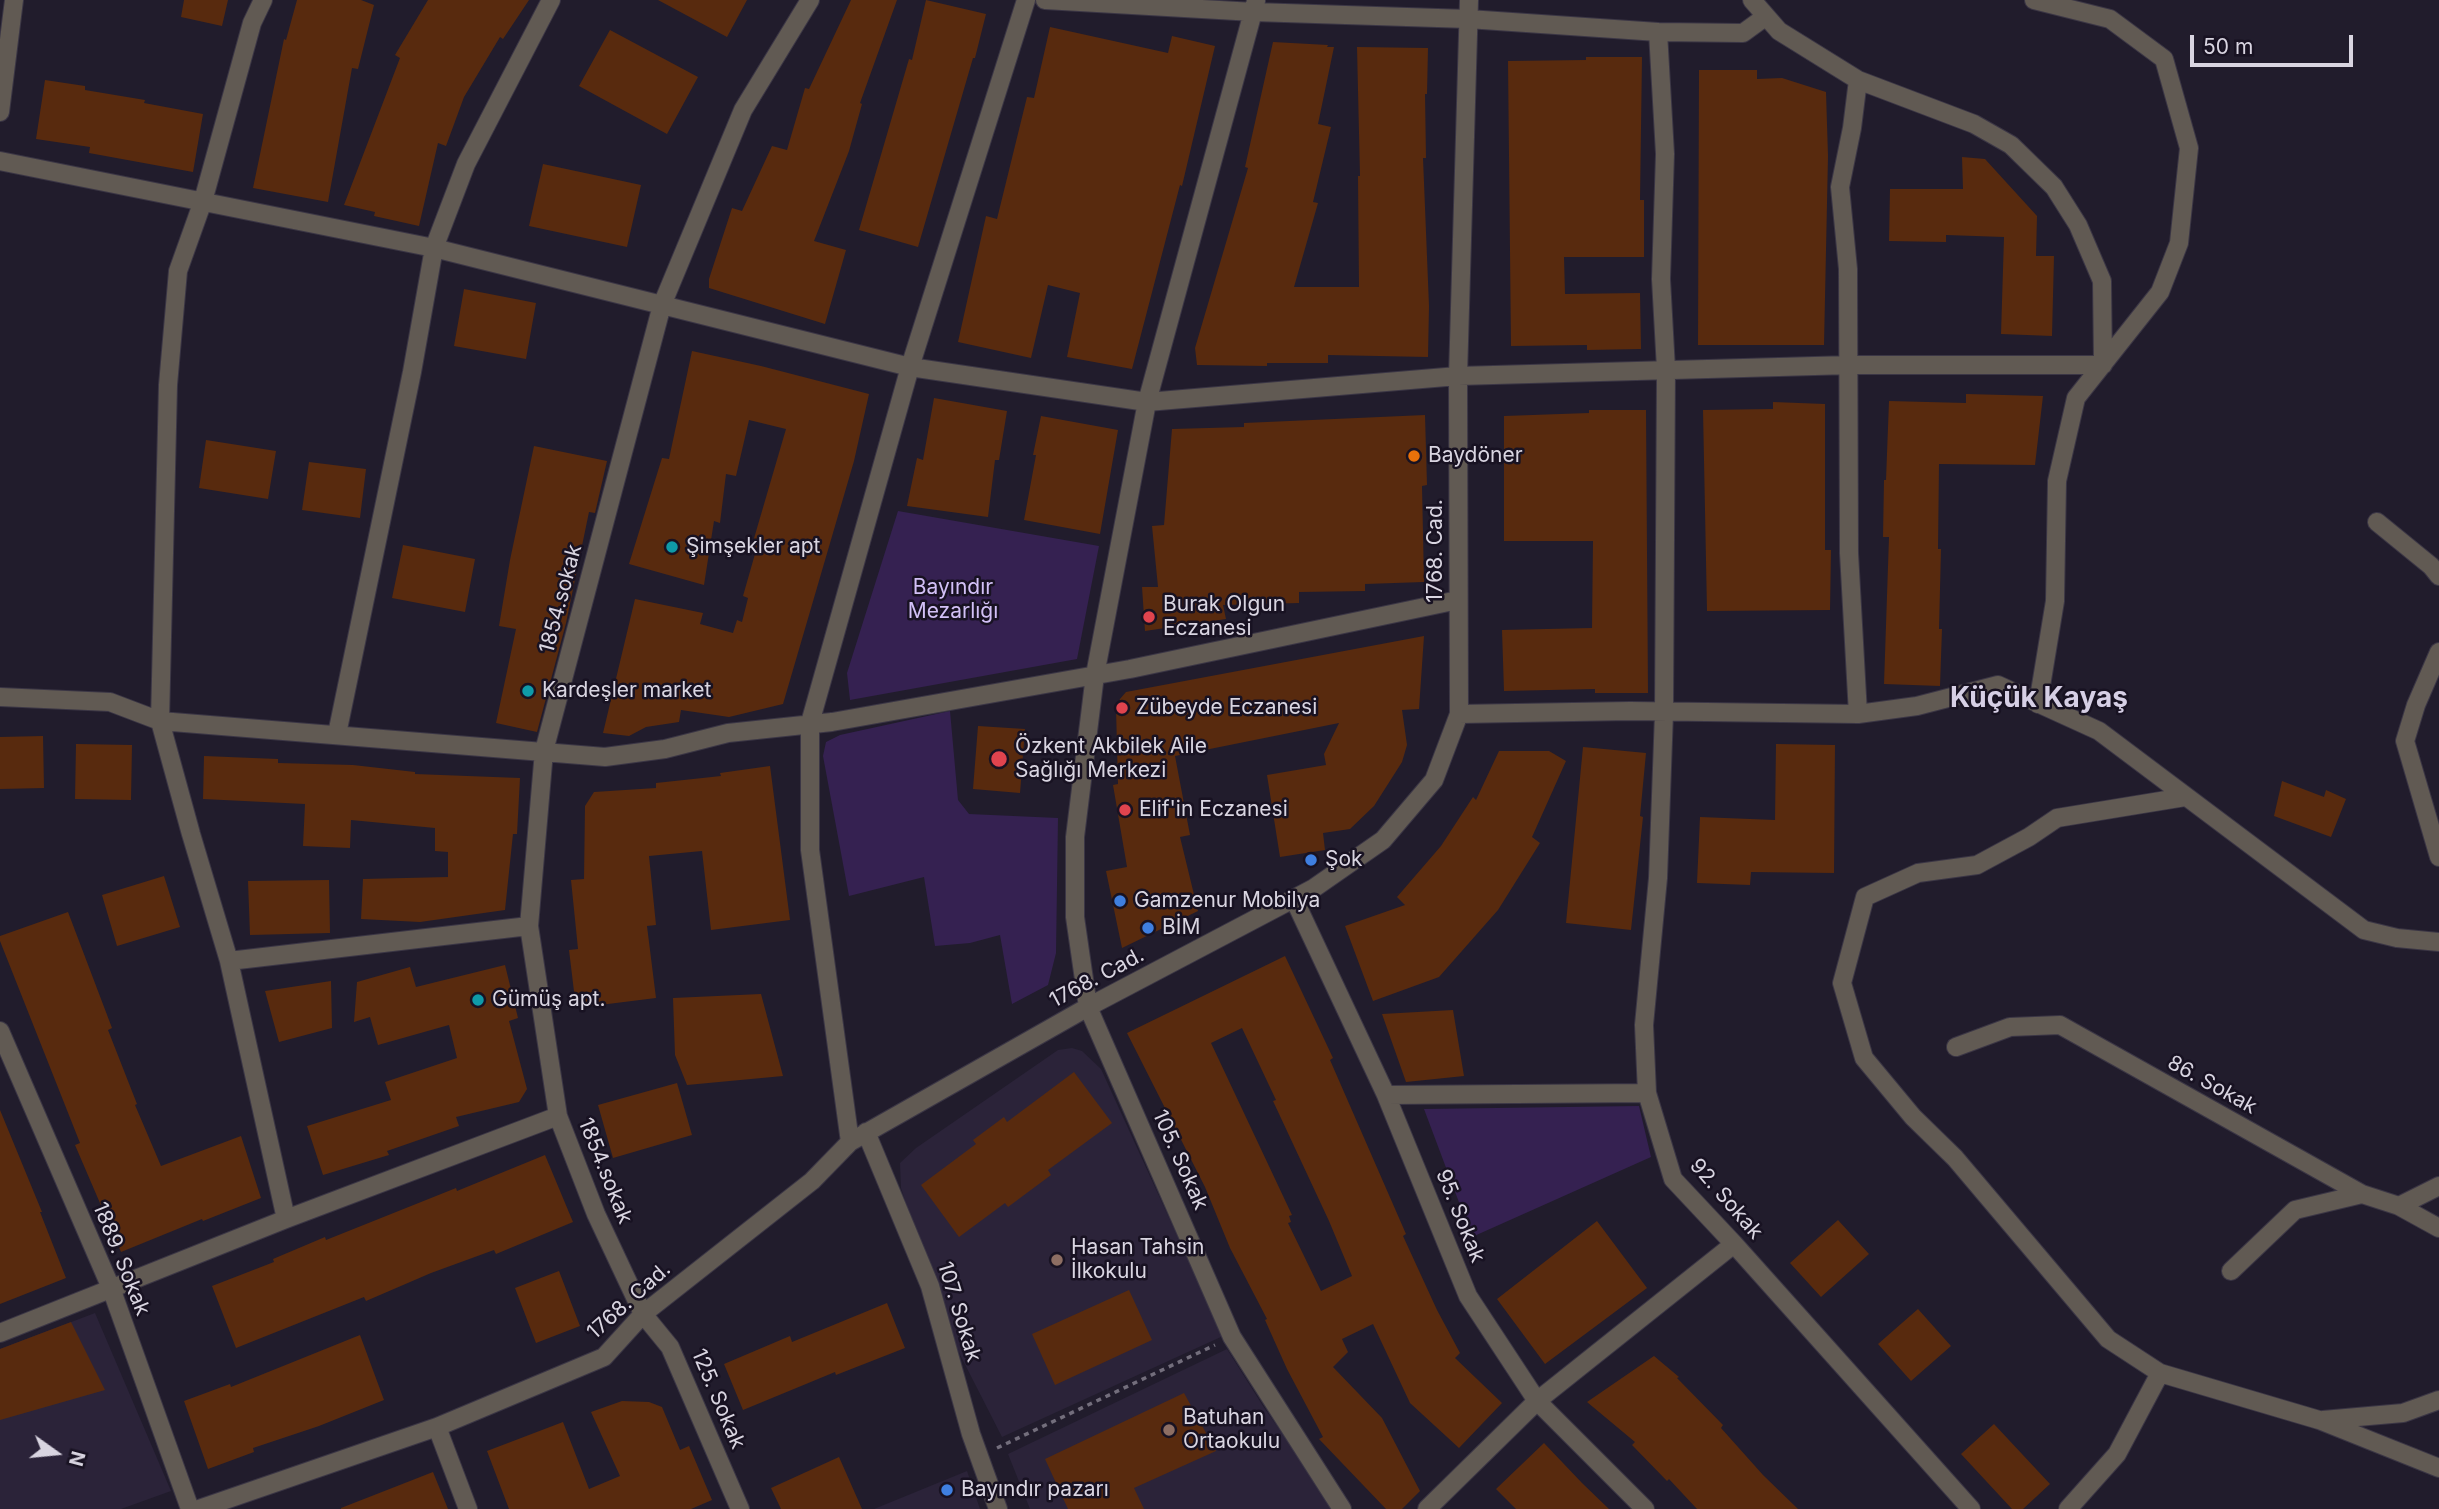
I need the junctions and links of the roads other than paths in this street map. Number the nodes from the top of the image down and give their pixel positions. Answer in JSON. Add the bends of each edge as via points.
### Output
{"nodes":[{"id":1,"x":14,"y":0,"type":"edge"},
{"id":2,"x":264,"y":0,"type":"edge"},
{"id":3,"x":551,"y":0,"type":"edge"},
{"id":4,"x":810,"y":0,"type":"edge"},
{"id":5,"x":1026,"y":0,"type":"edge"},
{"id":6,"x":1045,"y":0,"type":"edge"},
{"id":7,"x":1469,"y":0,"type":"edge"},
{"id":8,"x":1752,"y":0,"type":"edge"},
{"id":9,"x":2034,"y":0,"type":"edge"},
{"id":10,"x":1255,"y":6,"type":"edge"},
{"id":11,"x":1765,"y":17,"type":"junction"},
{"id":12,"x":1468,"y":19,"type":"junction"},
{"id":13,"x":1658,"y":32,"type":"junction"},
{"id":14,"x":1858,"y":80,"type":"junction"},
{"id":15,"x":0,"y":112,"type":"edge"},
{"id":16,"x":0,"y":161,"type":"edge"},
{"id":17,"x":203,"y":201,"type":"junction"},
{"id":18,"x":434,"y":248,"type":"junction"},
{"id":19,"x":662,"y":305,"type":"junction"},
{"id":20,"x":1850,"y":365,"type":"junction"},
{"id":21,"x":2103,"y":365,"type":"junction"},
{"id":22,"x":910,"y":366,"type":"junction"},
{"id":23,"x":1666,"y":369,"type":"junction"},
{"id":24,"x":1458,"y":376,"type":"junction"},
{"id":25,"x":1147,"y":402,"type":"junction"},
{"id":26,"x":2377,"y":522,"type":"dead end"},
{"id":27,"x":2439,"y":576,"type":"edge"},
{"id":28,"x":1458,"y":600,"type":"junction"},
{"id":29,"x":2439,"y":652,"type":"edge"},
{"id":30,"x":1095,"y":675,"type":"junction"},
{"id":31,"x":0,"y":697,"type":"edge"},
{"id":32,"x":2038,"y":704,"type":"junction"},
{"id":33,"x":1459,"y":713,"type":"junction"},
{"id":34,"x":1664,"y":713,"type":"junction"},
{"id":35,"x":1858,"y":714,"type":"junction"},
{"id":36,"x":160,"y":721,"type":"junction"},
{"id":37,"x":810,"y":723,"type":"junction"},
{"id":38,"x":337,"y":734,"type":"junction"},
{"id":39,"x":544,"y":751,"type":"junction"},
{"id":40,"x":2185,"y":797,"type":"junction"},
{"id":41,"x":2439,"y":857,"type":"edge"},
{"id":42,"x":1294,"y":899,"type":"junction"},
{"id":43,"x":529,"y":926,"type":"junction"},
{"id":44,"x":2439,"y":942,"type":"edge"},
{"id":45,"x":229,"y":961,"type":"junction"},
{"id":46,"x":1088,"y":1007,"type":"junction"},
{"id":47,"x":0,"y":1031,"type":"edge"},
{"id":48,"x":1956,"y":1047,"type":"dead end"},
{"id":49,"x":1647,"y":1093,"type":"junction"},
{"id":50,"x":1386,"y":1095,"type":"junction"},
{"id":51,"x":558,"y":1116,"type":"junction"},
{"id":52,"x":866,"y":1132,"type":"junction"},
{"id":53,"x":850,"y":1142,"type":"junction"},
{"id":54,"x":2439,"y":1186,"type":"edge"},
{"id":55,"x":2362,"y":1194,"type":"junction"},
{"id":56,"x":2399,"y":1206,"type":"junction"},
{"id":57,"x":286,"y":1219,"type":"junction"},
{"id":58,"x":2439,"y":1228,"type":"edge"},
{"id":59,"x":1734,"y":1244,"type":"junction"},
{"id":60,"x":2231,"y":1271,"type":"dead end"},
{"id":61,"x":111,"y":1289,"type":"junction"},
{"id":62,"x":643,"y":1314,"type":"junction"},
{"id":63,"x":0,"y":1333,"type":"edge"},
{"id":64,"x":2160,"y":1373,"type":"junction"},
{"id":65,"x":2439,"y":1400,"type":"edge"},
{"id":66,"x":1537,"y":1401,"type":"junction"},
{"id":67,"x":2319,"y":1420,"type":"junction"},
{"id":68,"x":437,"y":1427,"type":"junction"},
{"id":69,"x":2439,"y":1468,"type":"edge"},
{"id":70,"x":190,"y":1509,"type":"edge"},
{"id":71,"x":199,"y":1509,"type":"edge"},
{"id":72,"x":468,"y":1509,"type":"edge"},
{"id":73,"x":740,"y":1509,"type":"edge"},
{"id":74,"x":998,"y":1509,"type":"edge"},
{"id":75,"x":1342,"y":1509,"type":"edge"},
{"id":76,"x":1427,"y":1509,"type":"edge"},
{"id":77,"x":1644,"y":1509,"type":"edge"},
{"id":78,"x":1971,"y":1509,"type":"edge"},
{"id":79,"x":2068,"y":1509,"type":"edge"}],
"edges":[{"from":1,"to":15,"type":"street"},
{"from":2,"to":17,"type":"street","via":[[252,23]]},
{"from":3,"to":18,"type":"street","via":[[466,164]]},
{"from":4,"to":19,"type":"street","name":"1854.sokak","via":[[744,110]]},
{"from":5,"to":22,"type":"street"},
{"from":6,"to":10,"type":"street"},
{"from":7,"to":12,"type":"street","name":"1768. Cad."},
{"from":8,"to":11,"type":"street"},
{"from":9,"to":21,"type":"street","via":[[2110,19],[2164,59],[2189,148],[2179,243],[2160,292]]},
{"from":10,"to":12,"type":"street"},
{"from":10,"to":25,"type":"street","name":"105. Sokak"},
{"from":11,"to":13,"type":"street","via":[[1743,33]]},
{"from":11,"to":14,"type":"street","via":[[1779,31]]},
{"from":12,"to":13,"type":"street"},
{"from":12,"to":24,"type":"street","name":"1768. Cad."},
{"from":13,"to":23,"type":"street","name":"92. Sokak","via":[[1665,154],[1661,279]]},
{"from":14,"to":20,"type":"street","via":[[1840,187]]},
{"from":14,"to":21,"type":"street","via":[[1974,124],[2011,145],[2054,187],[2078,225],[2102,281]]},
{"from":16,"to":17,"type":"street"},
{"from":17,"to":18,"type":"street"},
{"from":17,"to":36,"type":"street","via":[[178,271],[168,385]]},
{"from":18,"to":19,"type":"street"},
{"from":18,"to":38,"type":"street"},
{"from":19,"to":22,"type":"street"},
{"from":19,"to":39,"type":"street","name":"1854.sokak"},
{"from":20,"to":21,"type":"street"},
{"from":20,"to":23,"type":"street"},
{"from":20,"to":35,"type":"street","via":[[1849,552]]},
{"from":21,"to":32,"type":"street","via":[[2076,398],[2057,481],[2055,601]]},
{"from":22,"to":25,"type":"street"},
{"from":22,"to":37,"type":"street"},
{"from":23,"to":24,"type":"street"},
{"from":23,"to":34,"type":"street","name":"92. Sokak"},
{"from":24,"to":25,"type":"street"},
{"from":24,"to":28,"type":"street","name":"1768. Cad."},
{"from":25,"to":30,"type":"street","name":"105. Sokak"},
{"from":26,"to":27,"type":"street"},
{"from":28,"to":30,"type":"street"},
{"from":28,"to":33,"type":"street","name":"1768. Cad."},
{"from":29,"to":41,"type":"street","via":[[2405,741]]},
{"from":30,"to":37,"type":"street"},
{"from":30,"to":46,"type":"street","name":"105. Sokak","via":[[1075,837],[1075,917]]},
{"from":31,"to":36,"type":"street","via":[[110,702]]},
{"from":32,"to":35,"type":"street","via":[[1998,685],[1917,706]]},
{"from":32,"to":40,"type":"street","via":[[2099,731]]},
{"from":33,"to":34,"type":"street"},
{"from":33,"to":42,"type":"street","name":"1768. Cad.","via":[[1434,780],[1383,840]]},
{"from":34,"to":35,"type":"street"},
{"from":34,"to":49,"type":"street","name":"92. Sokak","via":[[1658,878],[1644,1025]]},
{"from":36,"to":38,"type":"street"},
{"from":36,"to":45,"type":"street"},
{"from":37,"to":39,"type":"street","via":[[728,733],[665,749],[605,757]]},
{"from":37,"to":53,"type":"street","via":[[810,849]]},
{"from":38,"to":39,"type":"street"},
{"from":39,"to":43,"type":"street","name":"1854.sokak"},
{"from":40,"to":44,"type":"street","via":[[2364,930]]},
{"from":40,"to":64,"type":"street","via":[[2057,818],[1977,865],[1918,873],[1865,897],[1842,983],[1864,1058],[2108,1339]]},
{"from":42,"to":46,"type":"street","name":"1768. Cad."},
{"from":42,"to":50,"type":"street","name":"95. Sokak"},
{"from":43,"to":45,"type":"street"},
{"from":43,"to":51,"type":"street","name":"1854.sokak"},
{"from":45,"to":57,"type":"street"},
{"from":46,"to":52,"type":"street","name":"1768. Cad."},
{"from":46,"to":75,"type":"street","name":"105. Sokak","via":[[1232,1337]]},
{"from":47,"to":61,"type":"street","name":"1889. Sokak"},
{"from":48,"to":55,"type":"street","name":"86. Sokak","via":[[2010,1027],[2060,1026]]},
{"from":49,"to":50,"type":"street"},
{"from":49,"to":59,"type":"street","name":"92. Sokak","via":[[1674,1179]]},
{"from":50,"to":66,"type":"street","name":"95. Sokak","via":[[1468,1296]]},
{"from":51,"to":57,"type":"street"},
{"from":51,"to":62,"type":"street","name":"1854.sokak","via":[[596,1214]]},
{"from":52,"to":53,"type":"street","name":"1768. Cad."},
{"from":52,"to":74,"type":"street","name":"107. Sokak","via":[[930,1286]]},
{"from":53,"to":62,"type":"street","name":"1768. Cad.","via":[[812,1181]]},
{"from":54,"to":56,"type":"street"},
{"from":55,"to":56,"type":"street","name":"86. Sokak"},
{"from":55,"to":60,"type":"street","via":[[2295,1210]]},
{"from":56,"to":58,"type":"street","name":"86. Sokak"},
{"from":57,"to":61,"type":"street"},
{"from":59,"to":66,"type":"street"},
{"from":59,"to":78,"type":"street","name":"92. Sokak"},
{"from":61,"to":63,"type":"street"},
{"from":61,"to":70,"type":"street","name":"1889. Sokak"},
{"from":62,"to":68,"type":"street","name":"1768. Cad.","via":[[604,1357]]},
{"from":62,"to":73,"type":"street","name":"125. Sokak","via":[[670,1347]]},
{"from":64,"to":67,"type":"street"},
{"from":64,"to":79,"type":"street","via":[[2116,1454]]},
{"from":65,"to":67,"type":"street","via":[[2403,1413]]},
{"from":66,"to":76,"type":"street"},
{"from":66,"to":77,"type":"street","name":"95. Sokak"},
{"from":67,"to":69,"type":"street"},
{"from":68,"to":71,"type":"street","name":"1768. Cad."},
{"from":68,"to":72,"type":"street"}]}
